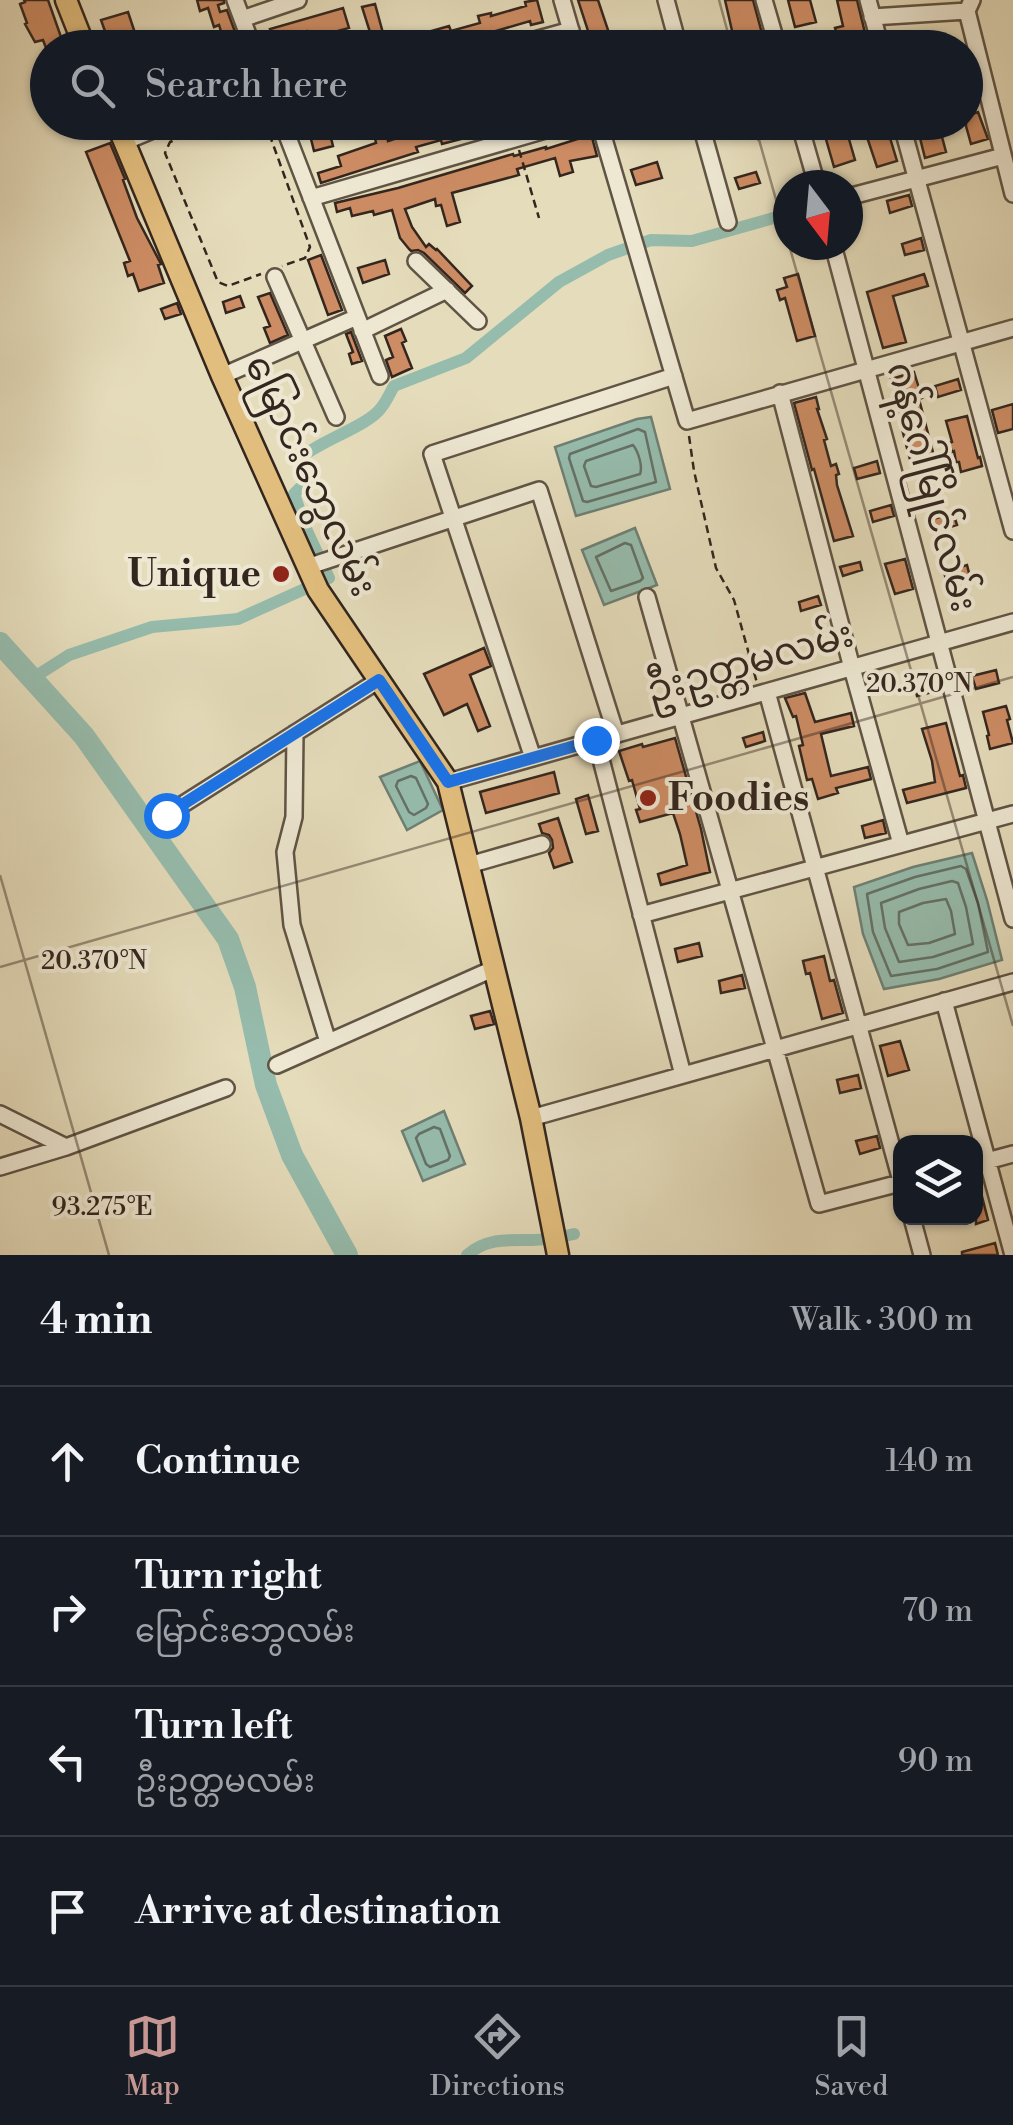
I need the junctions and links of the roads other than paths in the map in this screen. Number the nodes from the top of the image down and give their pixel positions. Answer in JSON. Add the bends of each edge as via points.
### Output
{"nodes":[{"id":1,"x":66,"y":0,"type":"edge"},
{"id":2,"x":235,"y":0,"type":"edge"},
{"id":3,"x":298,"y":0,"type":"edge"},
{"id":4,"x":562,"y":0,"type":"edge"},
{"id":5,"x":666,"y":0,"type":"edge"},
{"id":6,"x":764,"y":0,"type":"edge"},
{"id":7,"x":969,"y":6,"type":"edge"},
{"id":8,"x":870,"y":8,"type":"edge"},
{"id":9,"x":242,"y":19,"type":"junction"},
{"id":10,"x":78,"y":30,"type":"edge"},
{"id":11,"x":246,"y":30,"type":"edge"},
{"id":12,"x":571,"y":30,"type":"edge"},
{"id":13,"x":674,"y":30,"type":"edge"},
{"id":14,"x":773,"y":30,"type":"edge"},
{"id":15,"x":983,"y":70,"type":"edge"},
{"id":16,"x":123,"y":140,"type":"edge"},
{"id":17,"x":289,"y":140,"type":"edge"},
{"id":18,"x":513,"y":140,"type":"edge"},
{"id":19,"x":604,"y":140,"type":"edge"},
{"id":20,"x":705,"y":140,"type":"edge"},
{"id":21,"x":804,"y":140,"type":"edge"},
{"id":22,"x":906,"y":140,"type":"edge"},
{"id":23,"x":1002,"y":156,"type":"junction"},
{"id":24,"x":813,"y":170,"type":"edge"},
{"id":25,"x":916,"y":179,"type":"junction"},
{"id":26,"x":863,"y":193,"type":"edge"},
{"id":27,"x":1013,"y":194,"type":"edge"},
{"id":28,"x":311,"y":198,"type":"junction"},
{"id":29,"x":728,"y":222,"type":"dead end"},
{"id":30,"x":837,"y":260,"type":"edge"},
{"id":31,"x":416,"y":261,"type":"dead end"},
{"id":32,"x":274,"y":277,"type":"dead end"},
{"id":33,"x":446,"y":290,"type":"junction"},
{"id":34,"x":478,"y":321,"type":"dead end"},
{"id":35,"x":360,"y":324,"type":"junction"},
{"id":36,"x":1013,"y":328,"type":"edge"},
{"id":37,"x":303,"y":341,"type":"junction"},
{"id":38,"x":961,"y":342,"type":"junction"},
{"id":39,"x":866,"y":370,"type":"junction"},
{"id":40,"x":222,"y":376,"type":"junction"},
{"id":41,"x":380,"y":376,"type":"dead end"},
{"id":42,"x":674,"y":376,"type":"junction"},
{"id":43,"x":780,"y":393,"type":"junction"},
{"id":44,"x":336,"y":418,"type":"dead end"},
{"id":45,"x":454,"y":518,"type":"junction"},
{"id":46,"x":1013,"y":531,"type":"edge"},
{"id":47,"x":317,"y":572,"type":"junction"},
{"id":48,"x":647,"y":597,"type":"dead end"},
{"id":49,"x":1013,"y":622,"type":"edge"},
{"id":50,"x":939,"y":643,"type":"junction"},
{"id":51,"x":852,"y":668,"type":"junction"},
{"id":52,"x":379,"y":680,"type":"junction"},
{"id":53,"x":763,"y":693,"type":"junction"},
{"id":54,"x":681,"y":716,"type":"junction"},
{"id":55,"x":294,"y":733,"type":"junction"},
{"id":56,"x":616,"y":734,"type":"junction"},
{"id":57,"x":596,"y":740,"type":"junction"},
{"id":58,"x":534,"y":758,"type":"junction"},
{"id":59,"x":448,"y":782,"type":"junction"},
{"id":60,"x":1013,"y":814,"type":"edge"},
{"id":61,"x":166,"y":815,"type":"dead end"},
{"id":62,"x":987,"y":821,"type":"junction"},
{"id":63,"x":542,"y":844,"type":"dead end"},
{"id":64,"x":901,"y":844,"type":"junction"},
{"id":65,"x":470,"y":865,"type":"junction"},
{"id":66,"x":815,"y":867,"type":"junction"},
{"id":67,"x":730,"y":890,"type":"junction"},
{"id":68,"x":641,"y":914,"type":"junction"},
{"id":69,"x":1013,"y":920,"type":"edge"},
{"id":70,"x":494,"y":968,"type":"junction"},
{"id":71,"x":1013,"y":982,"type":"edge"},
{"id":72,"x":944,"y":1002,"type":"junction"},
{"id":73,"x":859,"y":1026,"type":"junction"},
{"id":74,"x":328,"y":1042,"type":"junction"},
{"id":75,"x":775,"y":1049,"type":"junction"},
{"id":76,"x":277,"y":1065,"type":"dead end"},
{"id":77,"x":683,"y":1075,"type":"junction"},
{"id":78,"x":226,"y":1088,"type":"dead end"},
{"id":79,"x":0,"y":1114,"type":"edge"},
{"id":80,"x":531,"y":1118,"type":"junction"},
{"id":81,"x":975,"y":1135,"type":"edge"},
{"id":82,"x":66,"y":1147,"type":"junction"},
{"id":83,"x":893,"y":1154,"type":"edge"},
{"id":84,"x":1013,"y":1154,"type":"edge"},
{"id":85,"x":983,"y":1162,"type":"edge"},
{"id":86,"x":0,"y":1167,"type":"edge"},
{"id":87,"x":983,"y":1168,"type":"edge"},
{"id":88,"x":893,"y":1182,"type":"edge"},
{"id":89,"x":914,"y":1225,"type":"edge"},
{"id":90,"x":556,"y":1244,"type":"edge"},
{"id":91,"x":922,"y":1255,"type":"edge"},
{"id":92,"x":1013,"y":1255,"type":"edge"}],
"edges":[{"from":1,"to":10,"type":"main road"},
{"from":2,"to":9,"type":"street"},
{"from":3,"to":9,"type":"street"},
{"from":4,"to":12,"type":"street"},
{"from":5,"to":13,"type":"street"},
{"from":6,"to":14,"type":"street"},
{"from":7,"to":8,"type":"street"},
{"from":9,"to":11,"type":"street"},
{"from":15,"to":23,"type":"street"},
{"from":16,"to":40,"type":"main road","name":"မြောင်းဘွေလမ်း"},
{"from":17,"to":28,"type":"street"},
{"from":18,"to":28,"type":"street"},
{"from":19,"to":42,"type":"street"},
{"from":20,"to":29,"type":"street"},
{"from":21,"to":24,"type":"street"},
{"from":22,"to":25,"type":"street"},
{"from":23,"to":25,"type":"street"},
{"from":23,"to":27,"type":"street"},
{"from":25,"to":26,"type":"street"},
{"from":25,"to":38,"type":"street"},
{"from":28,"to":35,"type":"street"},
{"from":30,"to":39,"type":"street","name":"ဂန့်ဂေါ်မြိုင်လမ်း"},
{"from":31,"to":33,"type":"street"},
{"from":32,"to":37,"type":"street"},
{"from":33,"to":34,"type":"street"},
{"from":33,"to":35,"type":"street"},
{"from":35,"to":37,"type":"street"},
{"from":35,"to":41,"type":"street"},
{"from":36,"to":38,"type":"street"},
{"from":37,"to":40,"type":"street"},
{"from":37,"to":44,"type":"street"},
{"from":38,"to":39,"type":"street"},
{"from":38,"to":46,"type":"street"},
{"from":39,"to":43,"type":"street"},
{"from":39,"to":50,"type":"street","name":"ဂန့်ဂေါ်မြိုင်လမ်း"},
{"from":40,"to":47,"type":"main road","name":"မြောင်းဘွေလမ်း"},
{"from":42,"to":43,"type":"street","via":[[687,421]]},
{"from":42,"to":45,"type":"street","via":[[432,454]]},
{"from":43,"to":51,"type":"street"},
{"from":45,"to":47,"type":"street"},
{"from":45,"to":56,"type":"street","via":[[540,490]]},
{"from":45,"to":58,"type":"street"},
{"from":47,"to":52,"type":"main road","name":"မြောင်းဘွေလမ်း"},
{"from":48,"to":54,"type":"street"},
{"from":49,"to":50,"type":"street","name":"ဦးဥတ္တမလမ်း"},
{"from":50,"to":51,"type":"street","name":"ဦးဥတ္တမလမ်း"},
{"from":50,"to":62,"type":"street","name":"ဂန့်ဂေါ်မြိုင်လမ်း"},
{"from":51,"to":53,"type":"street","name":"ဦးဥတ္တမလမ်း"},
{"from":51,"to":64,"type":"street"},
{"from":52,"to":55,"type":"street"},
{"from":52,"to":59,"type":"main road","name":"မြောင်းဘွေလမ်း"},
{"from":53,"to":54,"type":"street","name":"ဦးဥတ္တမလမ်း"},
{"from":53,"to":66,"type":"street"},
{"from":54,"to":56,"type":"street","name":"ဦးဥတ္တမလမ်း"},
{"from":54,"to":67,"type":"street"},
{"from":55,"to":61,"type":"street"},
{"from":55,"to":74,"type":"street","via":[[294,817],[286,852],[292,924]]},
{"from":56,"to":57,"type":"street","name":"ဦးဥတ္တမလမ်း"},
{"from":57,"to":58,"type":"street","name":"ဦးဥတ္တမလမ်း"},
{"from":57,"to":68,"type":"street"},
{"from":58,"to":59,"type":"street","name":"ဦးဥတ္တမလမ်း"},
{"from":59,"to":65,"type":"main road","name":"မြောင်းဘွေလမ်း"},
{"from":60,"to":62,"type":"street"},
{"from":62,"to":64,"type":"street"},
{"from":62,"to":69,"type":"street","name":"ဂန့်ဂေါ်မြိုင်လမ်း"},
{"from":63,"to":65,"type":"street"},
{"from":64,"to":66,"type":"street"},
{"from":65,"to":70,"type":"main road","name":"မြောင်းဘွေလမ်း"},
{"from":66,"to":67,"type":"street"},
{"from":66,"to":73,"type":"street"},
{"from":67,"to":68,"type":"street"},
{"from":67,"to":75,"type":"street"},
{"from":68,"to":77,"type":"street"},
{"from":70,"to":74,"type":"street"},
{"from":70,"to":80,"type":"main road","name":"မြောင်းဘွေလမ်း"},
{"from":71,"to":72,"type":"street"},
{"from":72,"to":73,"type":"street"},
{"from":72,"to":81,"type":"street"},
{"from":73,"to":75,"type":"street"},
{"from":73,"to":83,"type":"street"},
{"from":74,"to":76,"type":"street"},
{"from":75,"to":77,"type":"street"},
{"from":75,"to":88,"type":"street","via":[[819,1204]]},
{"from":77,"to":80,"type":"street"},
{"from":78,"to":82,"type":"street"},
{"from":79,"to":82,"type":"street"},
{"from":80,"to":90,"type":"main road","name":"မြောင်းဘွေလမ်း"},
{"from":82,"to":86,"type":"street"},
{"from":84,"to":85,"type":"street"},
{"from":87,"to":92,"type":"street"},
{"from":89,"to":91,"type":"street"}]}
